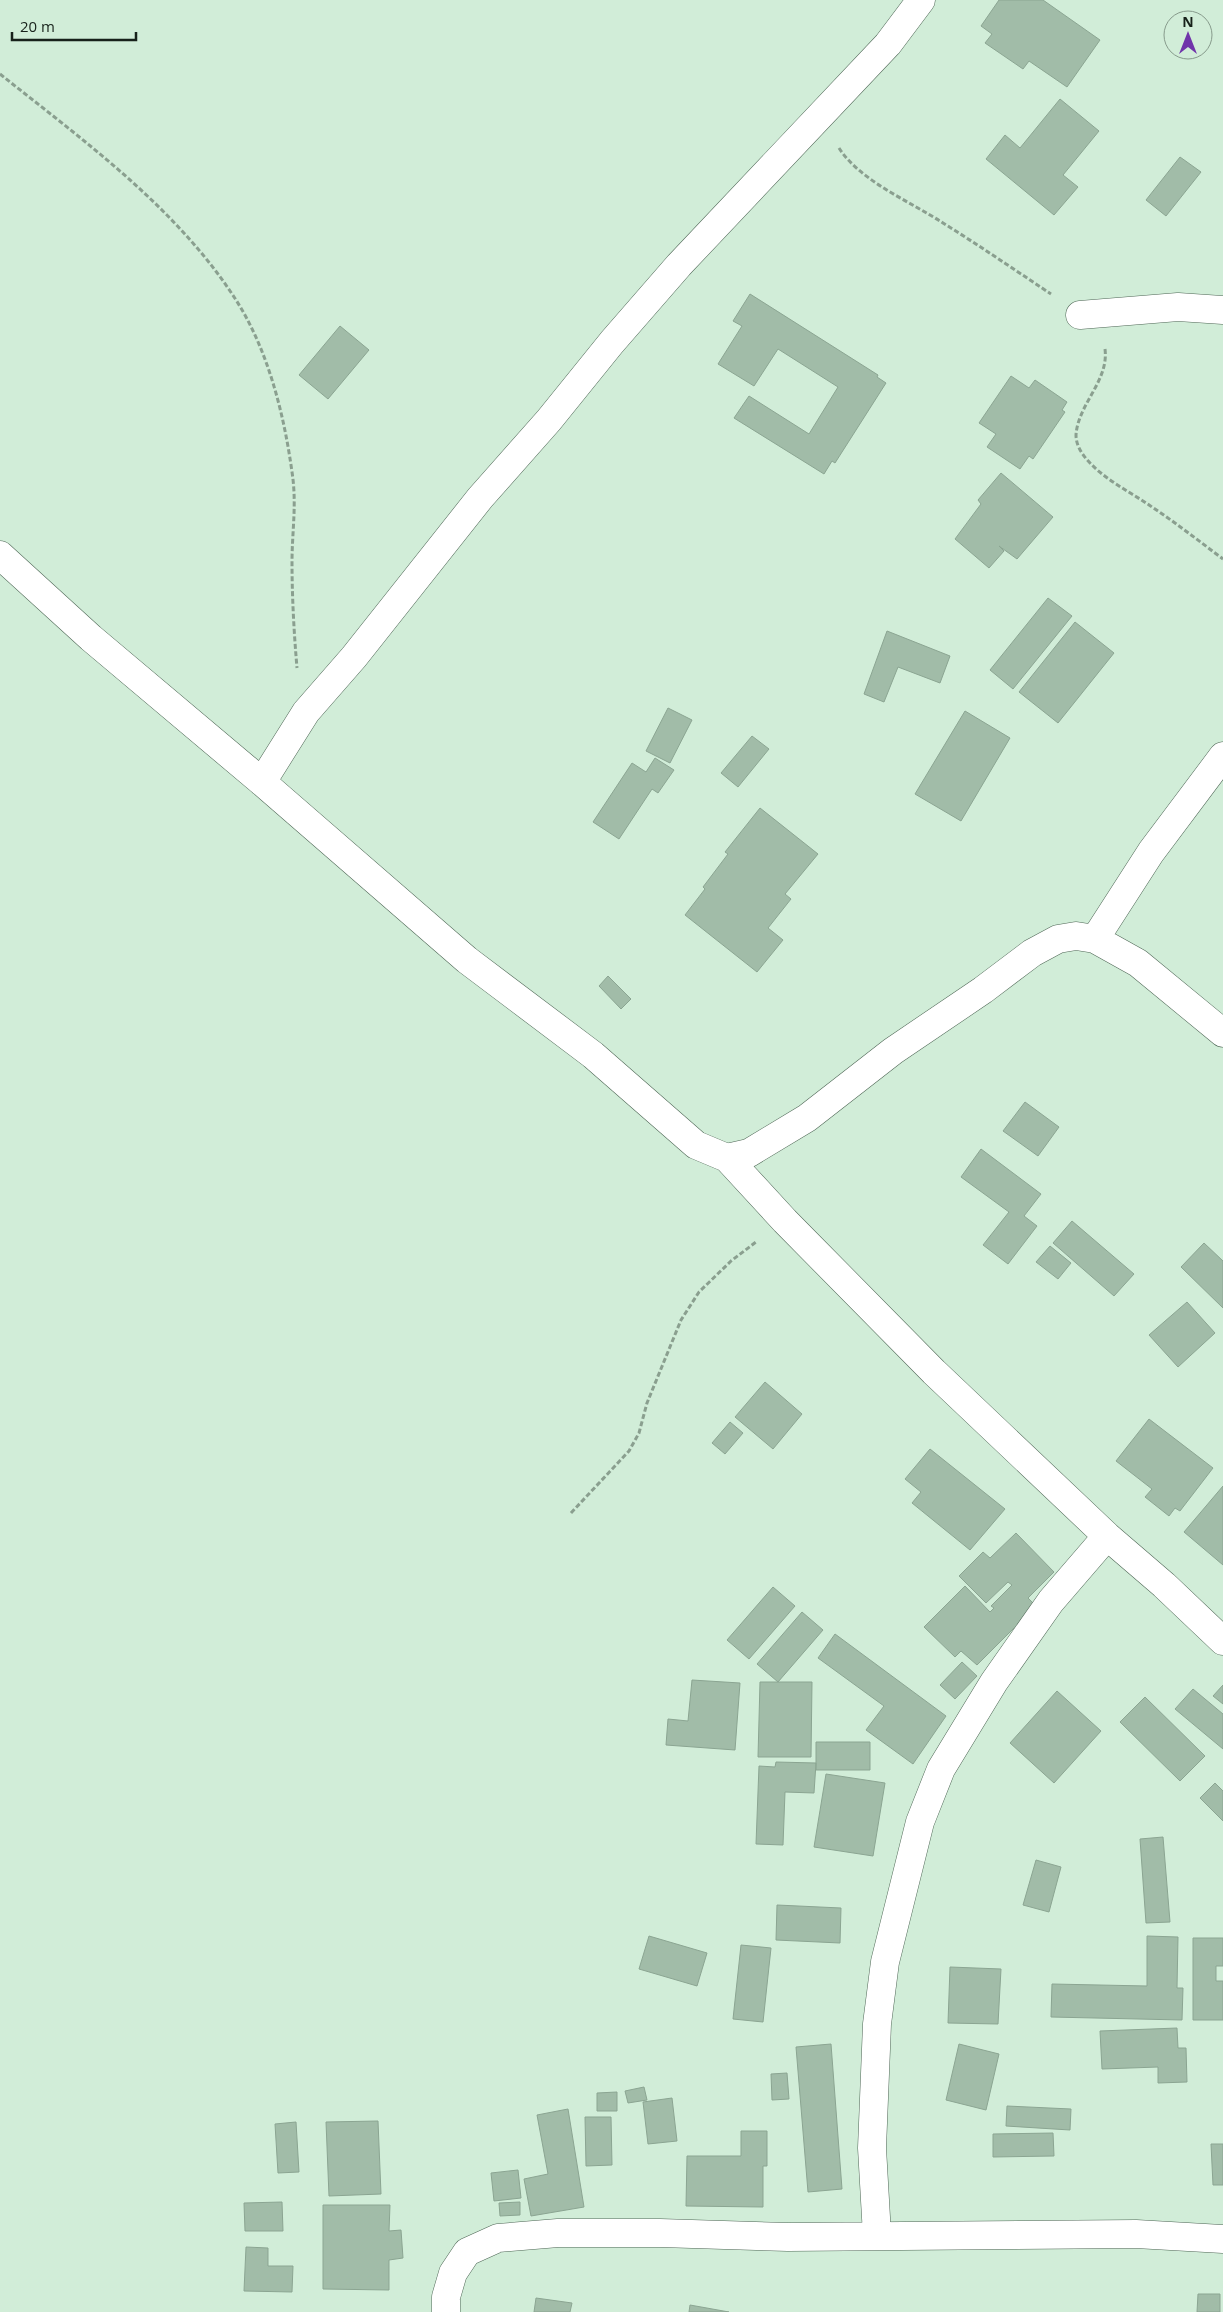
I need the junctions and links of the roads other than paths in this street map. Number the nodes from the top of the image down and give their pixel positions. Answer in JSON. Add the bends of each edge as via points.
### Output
{"nodes":[{"id":1,"x":921,"y":0,"type":"edge"},
{"id":2,"x":1223,"y":310,"type":"edge"},
{"id":3,"x":1080,"y":315,"type":"road end"},
{"id":4,"x":0,"y":555,"type":"edge"},
{"id":5,"x":1223,"y":756,"type":"edge"},
{"id":6,"x":262,"y":782,"type":"junction"},
{"id":7,"x":1095,"y":939,"type":"junction"},
{"id":8,"x":1223,"y":1033,"type":"edge"},
{"id":9,"x":727,"y":1158,"type":"junction"},
{"id":10,"x":1107,"y":1536,"type":"junction"},
{"id":11,"x":1223,"y":1641,"type":"edge"},
{"id":12,"x":877,"y":2235,"type":"junction"},
{"id":13,"x":1223,"y":2239,"type":"edge"},
{"id":14,"x":446,"y":2312,"type":"edge"}],
"edges":[{"from":1,"to":6,"type":"street","via":[[888,44],[679,265],[480,498],[354,657],[306,712]]},
{"from":2,"to":3,"type":"street","via":[[1178,307]]},
{"from":4,"to":6,"type":"street","via":[[91,638]]},
{"from":5,"to":7,"type":"street","via":[[1151,852]]},
{"from":6,"to":9,"type":"street","via":[[467,960],[593,1055],[696,1145]]},
{"from":7,"to":8,"type":"street","via":[[1138,963]]},
{"from":7,"to":9,"type":"street","via":[[1076,936],[1058,939],[1032,953],[893,1051],[807,1118],[749,1154]]},
{"from":9,"to":10,"type":"street","via":[[784,1221],[934,1372]]},
{"from":10,"to":11,"type":"street"},
{"from":10,"to":12,"type":"street","via":[[1051,1601],[994,1682],[942,1769],[920,1822],[885,1962],[878,2024],[872,2148]]},
{"from":12,"to":13,"type":"street","via":[[1136,2234]]},
{"from":12,"to":14,"type":"street","via":[[788,2237],[558,2233],[498,2238],[467,2252],[454,2273],[446,2296]]}]}
